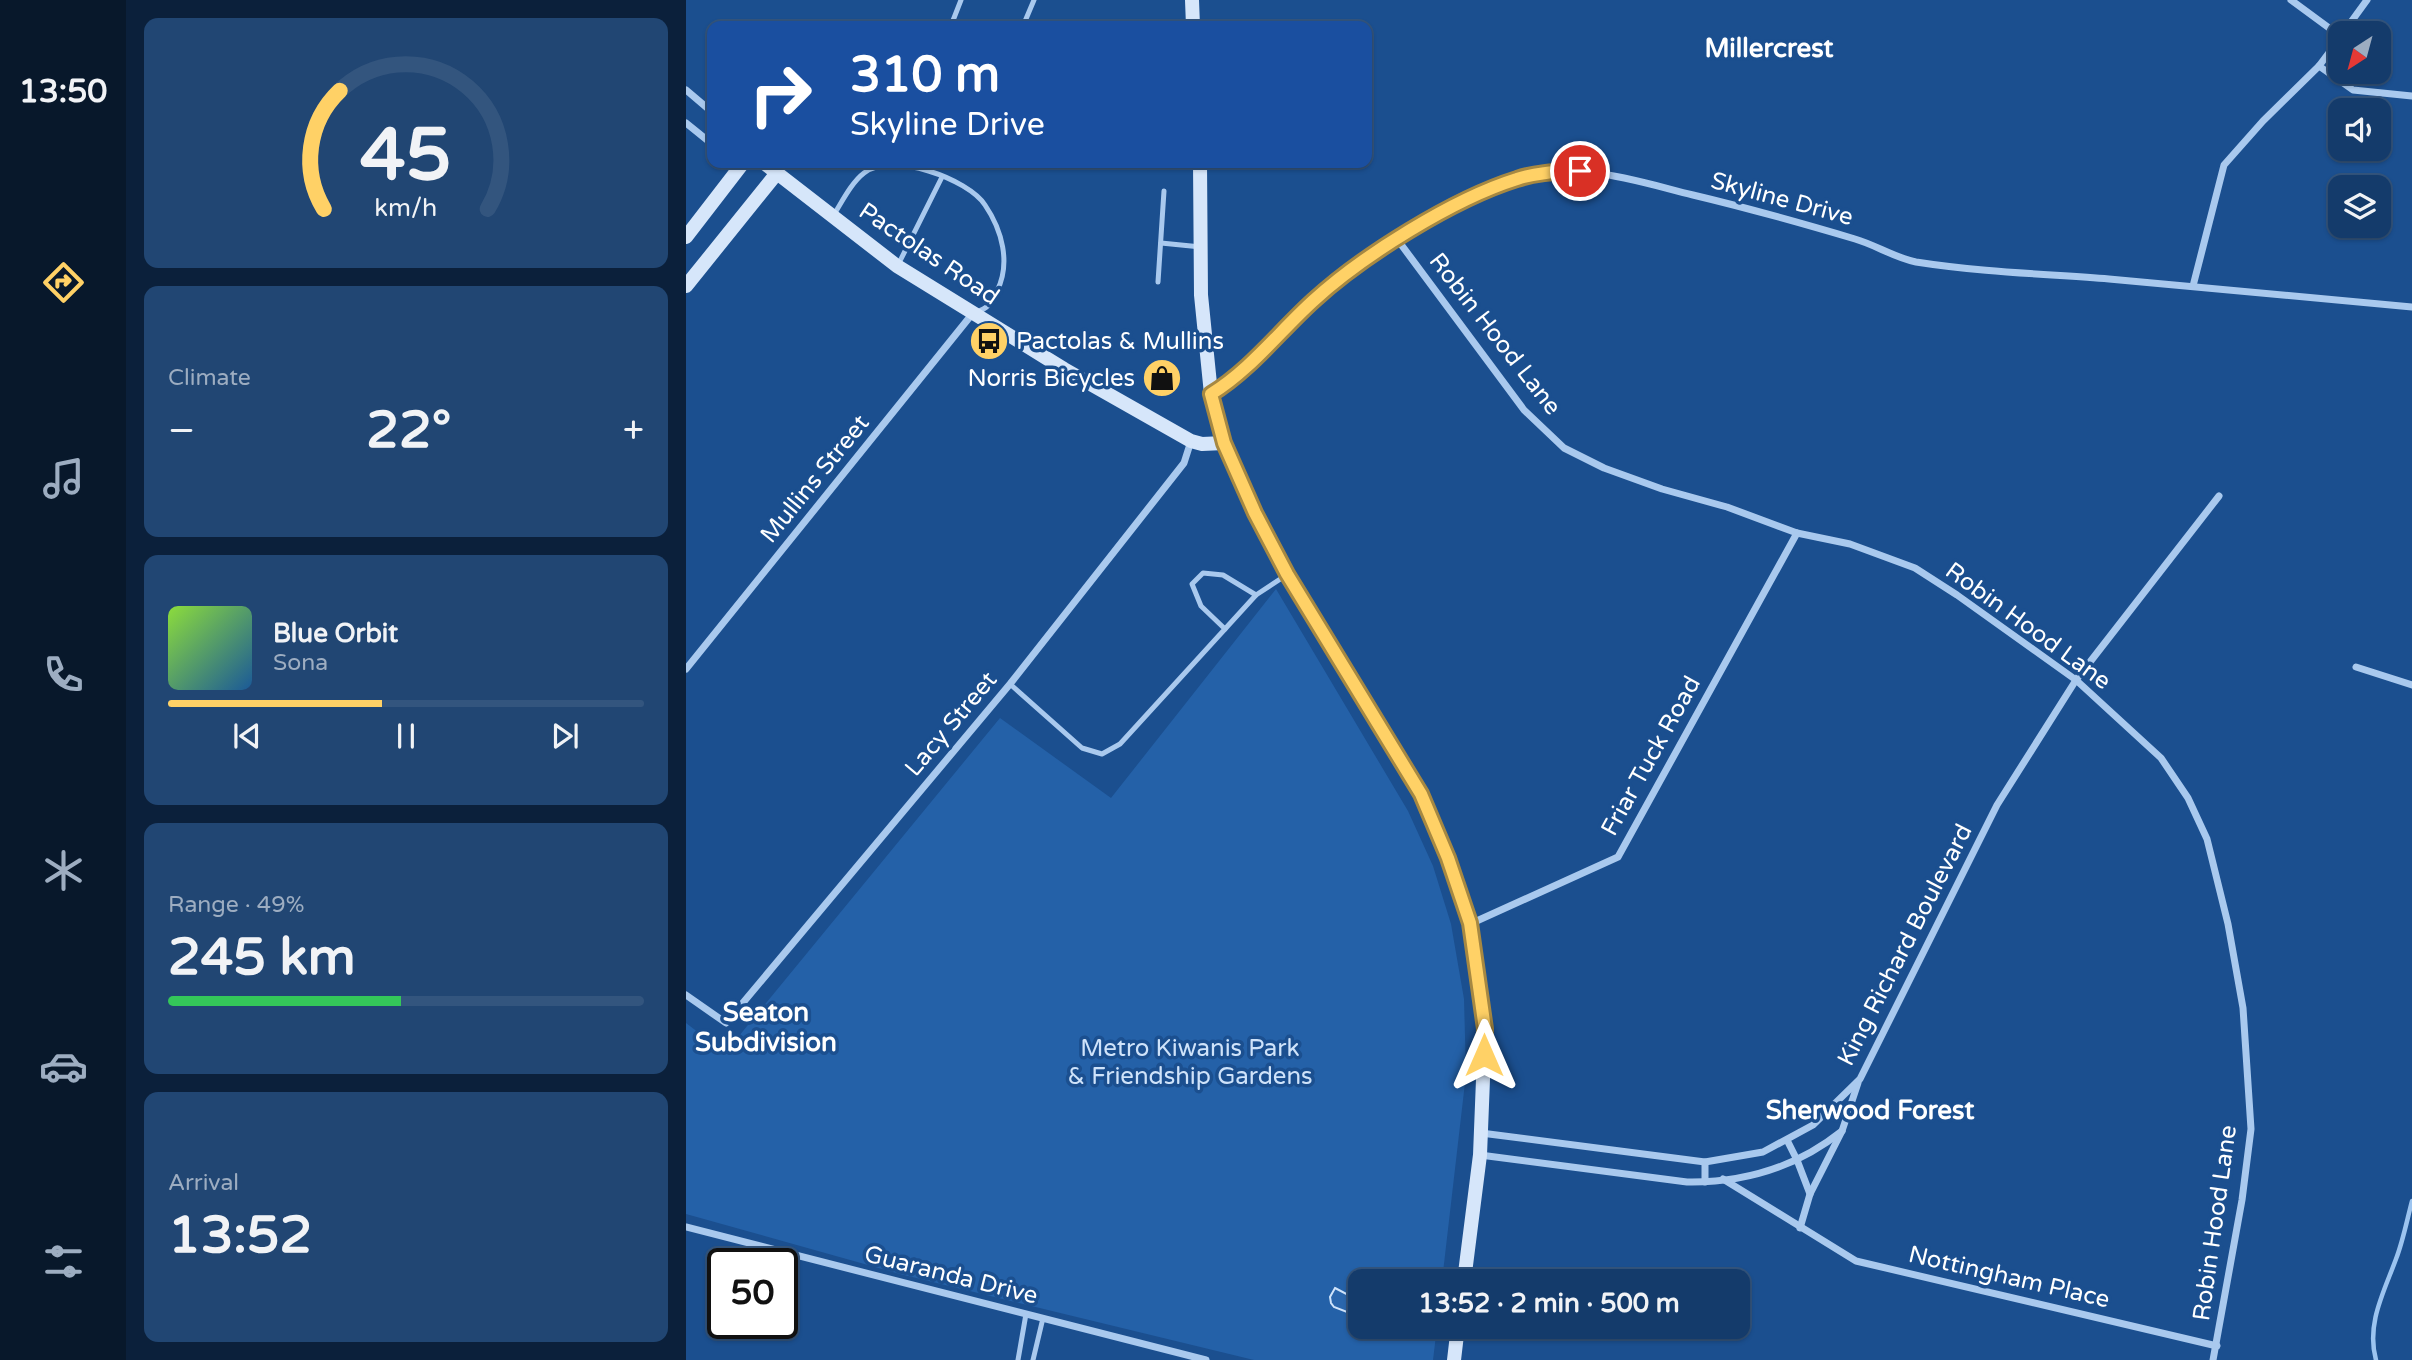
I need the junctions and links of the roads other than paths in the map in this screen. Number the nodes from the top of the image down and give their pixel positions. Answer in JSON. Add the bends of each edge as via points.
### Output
{"nodes":[{"id":1,"x":961,"y":0,"type":"edge"},
{"id":2,"x":1034,"y":0,"type":"edge"},
{"id":3,"x":1192,"y":0,"type":"edge"},
{"id":4,"x":2291,"y":0,"type":"edge"},
{"id":5,"x":2367,"y":0,"type":"edge"},
{"id":6,"x":952,"y":21,"type":"edge"},
{"id":7,"x":1025,"y":21,"type":"edge"},
{"id":8,"x":1193,"y":21,"type":"edge"},
{"id":9,"x":2352,"y":21,"type":"edge"},
{"id":10,"x":2328,"y":27,"type":"edge"},
{"id":11,"x":2328,"y":54,"type":"edge"},
{"id":12,"x":2319,"y":66,"type":"junction"},
{"id":13,"x":686,"y":90,"type":"edge"},
{"id":14,"x":2412,"y":96,"type":"edge"},
{"id":15,"x":707,"y":108,"type":"edge"},
{"id":16,"x":686,"y":123,"type":"edge"},
{"id":17,"x":707,"y":140,"type":"edge"},
{"id":18,"x":739,"y":168,"type":"edge"},
{"id":19,"x":770,"y":168,"type":"edge"},
{"id":20,"x":873,"y":168,"type":"edge"},
{"id":21,"x":919,"y":168,"type":"edge"},
{"id":22,"x":1200,"y":168,"type":"edge"},
{"id":23,"x":777,"y":173,"type":"junction"},
{"id":24,"x":942,"y":177,"type":"junction"},
{"id":25,"x":1164,"y":191,"type":"dead end"},
{"id":26,"x":833,"y":216,"type":"junction"},
{"id":27,"x":686,"y":236,"type":"edge"},
{"id":28,"x":1397,"y":239,"type":"junction"},
{"id":29,"x":1161,"y":243,"type":"junction"},
{"id":30,"x":1200,"y":247,"type":"junction"},
{"id":31,"x":897,"y":266,"type":"junction"},
{"id":32,"x":1158,"y":282,"type":"dead end"},
{"id":33,"x":686,"y":286,"type":"edge"},
{"id":34,"x":2193,"y":286,"type":"junction"},
{"id":35,"x":2412,"y":307,"type":"edge"},
{"id":36,"x":973,"y":313,"type":"junction"},
{"id":37,"x":1211,"y":394,"type":"junction"},
{"id":38,"x":1191,"y":441,"type":"junction"},
{"id":39,"x":1224,"y":443,"type":"junction"},
{"id":40,"x":2219,"y":496,"type":"dead end"},
{"id":41,"x":1797,"y":533,"type":"junction"},
{"id":42,"x":1287,"y":574,"type":"junction"},
{"id":43,"x":1256,"y":596,"type":"junction"},
{"id":44,"x":1225,"y":629,"type":"junction"},
{"id":45,"x":2356,"y":667,"type":"dead end"},
{"id":46,"x":686,"y":668,"type":"edge"},
{"id":47,"x":2076,"y":680,"type":"junction"},
{"id":48,"x":1010,"y":684,"type":"junction"},
{"id":49,"x":2412,"y":685,"type":"edge"},
{"id":50,"x":1470,"y":923,"type":"junction"},
{"id":51,"x":686,"y":995,"type":"edge"},
{"id":52,"x":1860,"y":1079,"type":"junction"},
{"id":53,"x":1842,"y":1131,"type":"junction"},
{"id":54,"x":1481,"y":1133,"type":"junction"},
{"id":55,"x":1787,"y":1140,"type":"junction"},
{"id":56,"x":1480,"y":1155,"type":"junction"},
{"id":57,"x":1797,"y":1160,"type":"junction"},
{"id":58,"x":1705,"y":1162,"type":"junction"},
{"id":59,"x":1723,"y":1179,"type":"junction"},
{"id":60,"x":1705,"y":1182,"type":"junction"},
{"id":61,"x":1810,"y":1194,"type":"junction"},
{"id":62,"x":686,"y":1227,"type":"edge"},
{"id":63,"x":1800,"y":1228,"type":"junction"},
{"id":64,"x":1466,"y":1269,"type":"edge"},
{"id":65,"x":1026,"y":1314,"type":"junction"},
{"id":66,"x":1043,"y":1318,"type":"junction"},
{"id":67,"x":1456,"y":1339,"type":"edge"},
{"id":68,"x":2217,"y":1346,"type":"junction"},
{"id":69,"x":1018,"y":1360,"type":"edge"},
{"id":70,"x":1033,"y":1360,"type":"edge"},
{"id":71,"x":1206,"y":1360,"type":"edge"},
{"id":72,"x":1454,"y":1360,"type":"edge"},
{"id":73,"x":2213,"y":1360,"type":"edge"}],
"edges":[{"from":1,"to":6,"type":"lane"},
{"from":2,"to":7,"type":"lane"},
{"from":3,"to":8,"type":"main road"},
{"from":4,"to":10,"type":"street"},
{"from":5,"to":9,"type":"street"},
{"from":11,"to":12,"type":"street"},
{"from":12,"to":14,"type":"street","via":[[2353,90]]},
{"from":12,"to":34,"type":"street","via":[[2224,165]]},
{"from":13,"to":15,"type":"street"},
{"from":16,"to":17,"type":"street"},
{"from":18,"to":27,"type":"main road"},
{"from":19,"to":23,"type":"main road","name":"Pactolas Road"},
{"from":20,"to":26,"type":"lane","via":[[854,185]]},
{"from":21,"to":24,"type":"lane"},
{"from":22,"to":30,"type":"main road"},
{"from":23,"to":26,"type":"main road","name":"Pactolas Road"},
{"from":23,"to":33,"type":"main road"},
{"from":24,"to":31,"type":"lane"},
{"from":24,"to":36,"type":"lane","via":[[968,188],[985,204],[1004,254],[1004,277],[995,295],[985,310]]},
{"from":25,"to":29,"type":"lane"},
{"from":26,"to":31,"type":"main road","name":"Pactolas Road"},
{"from":28,"to":34,"type":"street","name":"Skyline Drive","via":[[1470,198],[1518,178],[1580,171],[1746,208],[1912,261]]},
{"from":28,"to":37,"type":"street","name":"Skyline Drive","via":[[1314,300],[1229,383]]},
{"from":28,"to":41,"type":"street","name":"Robin Hood Lane","via":[[1524,410],[1564,448],[1604,468]]},
{"from":29,"to":30,"type":"lane"},
{"from":29,"to":32,"type":"lane"},
{"from":30,"to":37,"type":"main road"},
{"from":31,"to":36,"type":"main road","name":"Pactolas Road"},
{"from":34,"to":35,"type":"street","name":"Skyline Drive"},
{"from":36,"to":38,"type":"main road","name":"Pactolas Road"},
{"from":36,"to":46,"type":"street","name":"Mullins Street"},
{"from":37,"to":39,"type":"main road"},
{"from":38,"to":39,"type":"main road","name":"Pactolas Road"},
{"from":38,"to":48,"type":"street","name":"Lacy Street","via":[[1184,463]]},
{"from":39,"to":42,"type":"main road"},
{"from":40,"to":47,"type":"street","name":"King Richard Boulevard"},
{"from":41,"to":47,"type":"street","name":"Robin Hood Lane","via":[[1850,544],[1915,568]]},
{"from":41,"to":50,"type":"street","name":"Friar Tuck Road","via":[[1618,857]]},
{"from":42,"to":43,"type":"lane"},
{"from":42,"to":50,"type":"main road","via":[[1421,794]]},
{"from":43,"to":44,"type":"lane"},
{"from":43,"to":44,"type":"lane","via":[[1223,575],[1203,573],[1192,584],[1200,606]]},
{"from":44,"to":48,"type":"lane","via":[[1120,744],[1102,754],[1082,748]]},
{"from":45,"to":49,"type":"street"},
{"from":47,"to":52,"type":"street","name":"King Richard Boulevard","via":[[1997,805]]},
{"from":47,"to":68,"type":"street","name":"Robin Hood Lane","via":[[2161,758],[2188,798],[2207,839],[2228,924],[2243,1008],[2251,1129]]},
{"from":48,"to":51,"type":"street","name":"Lacy Street","via":[[726,1023]]},
{"from":50,"to":54,"type":"main road","via":[[1485,1029]]},
{"from":52,"to":53,"type":"street"},
{"from":52,"to":55,"type":"street","name":"King Richard Boulevard","via":[[1813,1125]]},
{"from":53,"to":57,"type":"street"},
{"from":53,"to":61,"type":"street"},
{"from":54,"to":56,"type":"main road"},
{"from":54,"to":58,"type":"street","name":"King Richard Boulevard"},
{"from":55,"to":57,"type":"street"},
{"from":55,"to":58,"type":"street","name":"King Richard Boulevard","via":[[1763,1152]]},
{"from":56,"to":60,"type":"street"},
{"from":56,"to":64,"type":"main road"},
{"from":57,"to":59,"type":"street","via":[[1754,1175]]},
{"from":57,"to":61,"type":"street"},
{"from":58,"to":60,"type":"street"},
{"from":59,"to":60,"type":"street"},
{"from":59,"to":63,"type":"street","name":"Nottingham Place"},
{"from":61,"to":63,"type":"street"},
{"from":62,"to":65,"type":"street","name":"Guaranda Drive"},
{"from":63,"to":68,"type":"street","name":"Nottingham Place","via":[[1856,1261]]},
{"from":65,"to":66,"type":"street","name":"Guaranda Drive"},
{"from":65,"to":69,"type":"lane"},
{"from":66,"to":70,"type":"lane"},
{"from":66,"to":71,"type":"street","name":"Guaranda Drive"},
{"from":67,"to":72,"type":"main road"},
{"from":68,"to":73,"type":"street","name":"Robin Hood Lane"}]}
